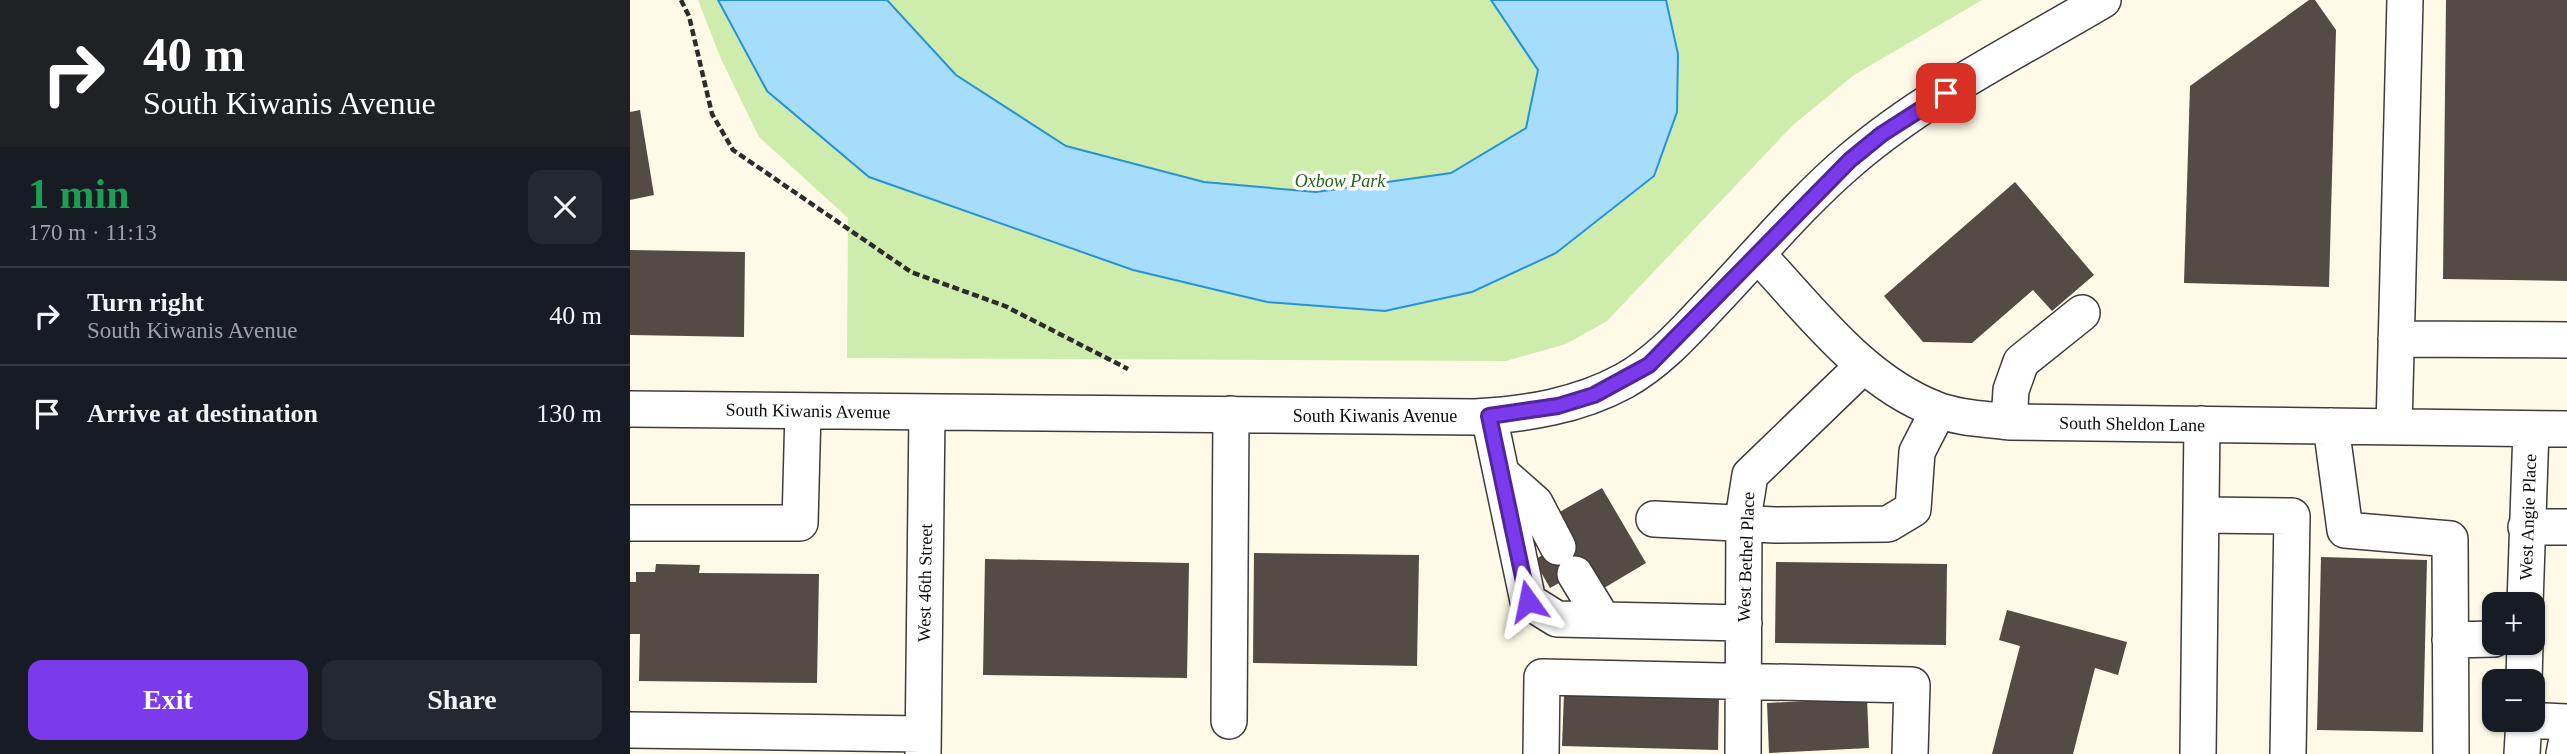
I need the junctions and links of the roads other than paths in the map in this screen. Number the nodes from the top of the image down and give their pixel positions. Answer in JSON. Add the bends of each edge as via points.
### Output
{"nodes":[{"id":1,"x":2103,"y":0,"type":"edge"},
{"id":2,"x":2405,"y":0,"type":"edge"},
{"id":3,"x":1758,"y":255,"type":"junction"},
{"id":4,"x":2082,"y":313,"type":"dead end"},
{"id":5,"x":2396,"y":339,"type":"junction"},
{"id":6,"x":2567,"y":340,"type":"edge"},
{"id":7,"x":1863,"y":366,"type":"junction"},
{"id":8,"x":630,"y":409,"type":"edge"},
{"id":9,"x":803,"y":411,"type":"junction"},
{"id":10,"x":1938,"y":411,"type":"junction"},
{"id":11,"x":927,"y":412,"type":"junction"},
{"id":12,"x":1231,"y":414,"type":"junction"},
{"id":13,"x":1489,"y":416,"type":"junction"},
{"id":14,"x":2009,"y":422,"type":"junction"},
{"id":15,"x":2202,"y":424,"type":"junction"},
{"id":16,"x":2331,"y":426,"type":"junction"},
{"id":17,"x":2393,"y":427,"type":"junction"},
{"id":18,"x":2567,"y":429,"type":"edge"},
{"id":19,"x":2530,"y":430,"type":"junction"},
{"id":20,"x":1501,"y":473,"type":"junction"},
{"id":21,"x":2202,"y":514,"type":"junction"},
{"id":22,"x":1654,"y":520,"type":"dead end"},
{"id":23,"x":1744,"y":522,"type":"junction"},
{"id":24,"x":630,"y":523,"type":"edge"},
{"id":25,"x":2526,"y":527,"type":"junction"},
{"id":26,"x":2567,"y":527,"type":"edge"},
{"id":27,"x":2525,"y":592,"type":"edge"},
{"id":28,"x":1603,"y":620,"type":"junction"},
{"id":29,"x":1744,"y":623,"type":"junction"},
{"id":30,"x":2450,"y":639,"type":"junction"},
{"id":31,"x":2482,"y":639,"type":"edge"},
{"id":32,"x":1743,"y":683,"type":"junction"},
{"id":33,"x":1229,"y":721,"type":"dead end"},
{"id":34,"x":2545,"y":721,"type":"edge"},
{"id":35,"x":2567,"y":722,"type":"edge"},
{"id":36,"x":630,"y":730,"type":"edge"},
{"id":37,"x":2523,"y":732,"type":"edge"},
{"id":38,"x":2567,"y":739,"type":"edge"},
{"id":39,"x":923,"y":744,"type":"edge"},
{"id":40,"x":1541,"y":754,"type":"edge"},
{"id":41,"x":1743,"y":754,"type":"edge"},
{"id":42,"x":1910,"y":754,"type":"edge"},
{"id":43,"x":2198,"y":754,"type":"edge"},
{"id":44,"x":2288,"y":754,"type":"edge"},
{"id":45,"x":2451,"y":754,"type":"edge"},
{"id":46,"x":2522,"y":754,"type":"edge"},
{"id":47,"x":2564,"y":754,"type":"edge"}],
"edges":[{"from":1,"to":3,"type":"street","name":"South Kiwanis Avenue","via":[[1882,134]]},
{"from":2,"to":5,"type":"street"},
{"from":3,"to":7,"type":"street","name":"South Sheldon Lane"},
{"from":3,"to":13,"type":"street","name":"South Kiwanis Avenue","via":[[1679,338],[1623,382],[1558,406]]},
{"from":4,"to":14,"type":"street","via":[[2021,362],[2011,390]]},
{"from":5,"to":6,"type":"street"},
{"from":5,"to":17,"type":"street"},
{"from":7,"to":10,"type":"street","name":"South Sheldon Lane","via":[[1904,396]]},
{"from":7,"to":23,"type":"street","name":"West Bethel Place","via":[[1750,475]]},
{"from":8,"to":9,"type":"street","name":"South Kiwanis Avenue"},
{"from":9,"to":11,"type":"street","name":"South Kiwanis Avenue"},
{"from":9,"to":24,"type":"street","via":[[800,523]]},
{"from":10,"to":14,"type":"street","name":"South Sheldon Lane"},
{"from":10,"to":23,"type":"street","via":[[1917,452],[1913,509],[1888,524]]},
{"from":11,"to":12,"type":"street","name":"South Kiwanis Avenue"},
{"from":11,"to":39,"type":"street","name":"West 46th Street"},
{"from":12,"to":13,"type":"street","name":"South Kiwanis Avenue"},
{"from":12,"to":33,"type":"street"},
{"from":13,"to":20,"type":"street"},
{"from":14,"to":15,"type":"street","name":"South Sheldon Lane"},
{"from":15,"to":16,"type":"street","name":"South Sheldon Lane"},
{"from":15,"to":21,"type":"street"},
{"from":16,"to":17,"type":"street","name":"South Sheldon Lane"},
{"from":16,"to":30,"type":"street","via":[[2345,530],[2450,539]]},
{"from":17,"to":19,"type":"street","name":"South Sheldon Lane"},
{"from":18,"to":19,"type":"street","name":"South Sheldon Lane"},
{"from":19,"to":25,"type":"street","name":"West Angie Place"},
{"from":20,"to":28,"type":"street","via":[[1535,503]]},
{"from":20,"to":28,"type":"street","via":[[1528,601],[1557,619]]},
{"from":21,"to":43,"type":"street"},
{"from":21,"to":44,"type":"street","via":[[2292,516]]},
{"from":22,"to":23,"type":"street"},
{"from":23,"to":29,"type":"street","name":"West Bethel Place"},
{"from":25,"to":26,"type":"street"},
{"from":25,"to":27,"type":"street","name":"West Angie Place"},
{"from":28,"to":29,"type":"street"},
{"from":29,"to":32,"type":"street","name":"West Bethel Place"},
{"from":30,"to":31,"type":"street"},
{"from":30,"to":45,"type":"street"},
{"from":32,"to":40,"type":"street","via":[[1542,677]]},
{"from":32,"to":41,"type":"street","name":"West Bethel Place"},
{"from":32,"to":42,"type":"street","via":[[1912,685]]},
{"from":34,"to":35,"type":"street"},
{"from":36,"to":39,"type":"street"},
{"from":37,"to":46,"type":"street"},
{"from":38,"to":47,"type":"street"}]}
